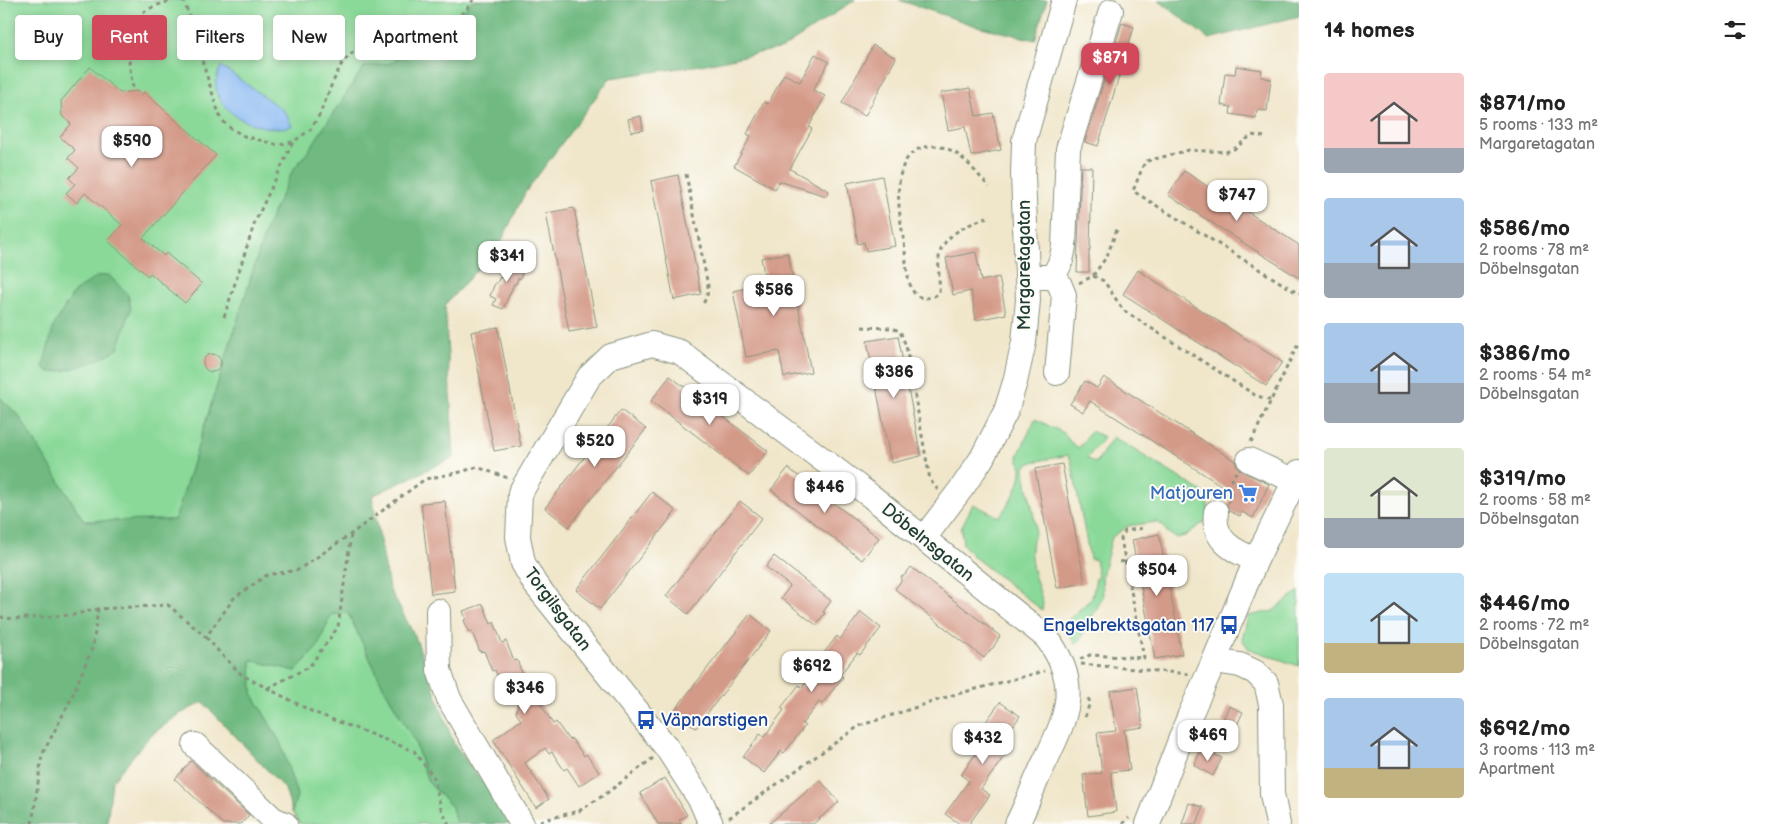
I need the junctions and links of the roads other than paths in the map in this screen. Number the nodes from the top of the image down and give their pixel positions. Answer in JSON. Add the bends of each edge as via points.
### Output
{"nodes":[{"id":1,"x":1064,"y":0,"type":"edge"},
{"id":2,"x":1111,"y":11,"type":"dead end"},
{"id":3,"x":1027,"y":277,"type":"junction"},
{"id":4,"x":1057,"y":283,"type":"junction"},
{"id":5,"x":611,"y":356,"type":"joint"},
{"id":6,"x":1057,"y":373,"type":"dead end"},
{"id":7,"x":1246,"y":458,"type":"road end"},
{"id":8,"x":1297,"y":477,"type":"edge"},
{"id":9,"x":1216,"y":512,"type":"road end"},
{"id":10,"x":924,"y":538,"type":"junction"},
{"id":11,"x":1256,"y":560,"type":"junction"},
{"id":12,"x":438,"y":611,"type":"dead end"},
{"id":13,"x":1214,"y":661,"type":"junction"},
{"id":14,"x":195,"y":745,"type":"dead end"},
{"id":15,"x":719,"y":821,"type":"edge"},
{"id":16,"x":529,"y":823,"type":"edge"},
{"id":17,"x":285,"y":824,"type":"edge"},
{"id":18,"x":1017,"y":824,"type":"edge"},
{"id":19,"x":1148,"y":824,"type":"edge"},
{"id":20,"x":1278,"y":824,"type":"edge"}],
"edges":[{"from":1,"to":3,"type":"street","name":"Margaretagatan","via":[[1024,141]]},
{"from":2,"to":4,"type":"street","via":[[1068,149],[1064,246]]},
{"from":3,"to":4,"type":"street"},
{"from":3,"to":10,"type":"street","name":"Margaretagatan","via":[[1024,342],[1006,411],[982,458]]},
{"from":4,"to":6,"type":"street","via":[[1064,295]]},
{"from":5,"to":10,"type":"street","name":"Döbelnsgatan","via":[[652,344],[680,352]]},
{"from":5,"to":15,"type":"street","name":"Torgilsgatan","via":[[588,377],[520,493],[518,537],[522,562],[535,584],[667,748],[701,801]]},
{"from":7,"to":8,"type":"street"},
{"from":8,"to":11,"type":"street"},
{"from":9,"to":11,"type":"street","via":[[1216,531],[1221,537],[1234,550]]},
{"from":10,"to":18,"type":"street","name":"Döbelnsgatan","via":[[1046,637],[1057,651],[1077,663],[1060,729]]},
{"from":11,"to":13,"type":"street"},
{"from":12,"to":16,"type":"street","via":[[439,670],[449,699]]},
{"from":13,"to":19,"type":"street"},
{"from":13,"to":20,"type":"street","via":[[1240,664],[1266,683],[1271,704],[1272,794]]},
{"from":14,"to":17,"type":"street","via":[[273,819]]}]}
